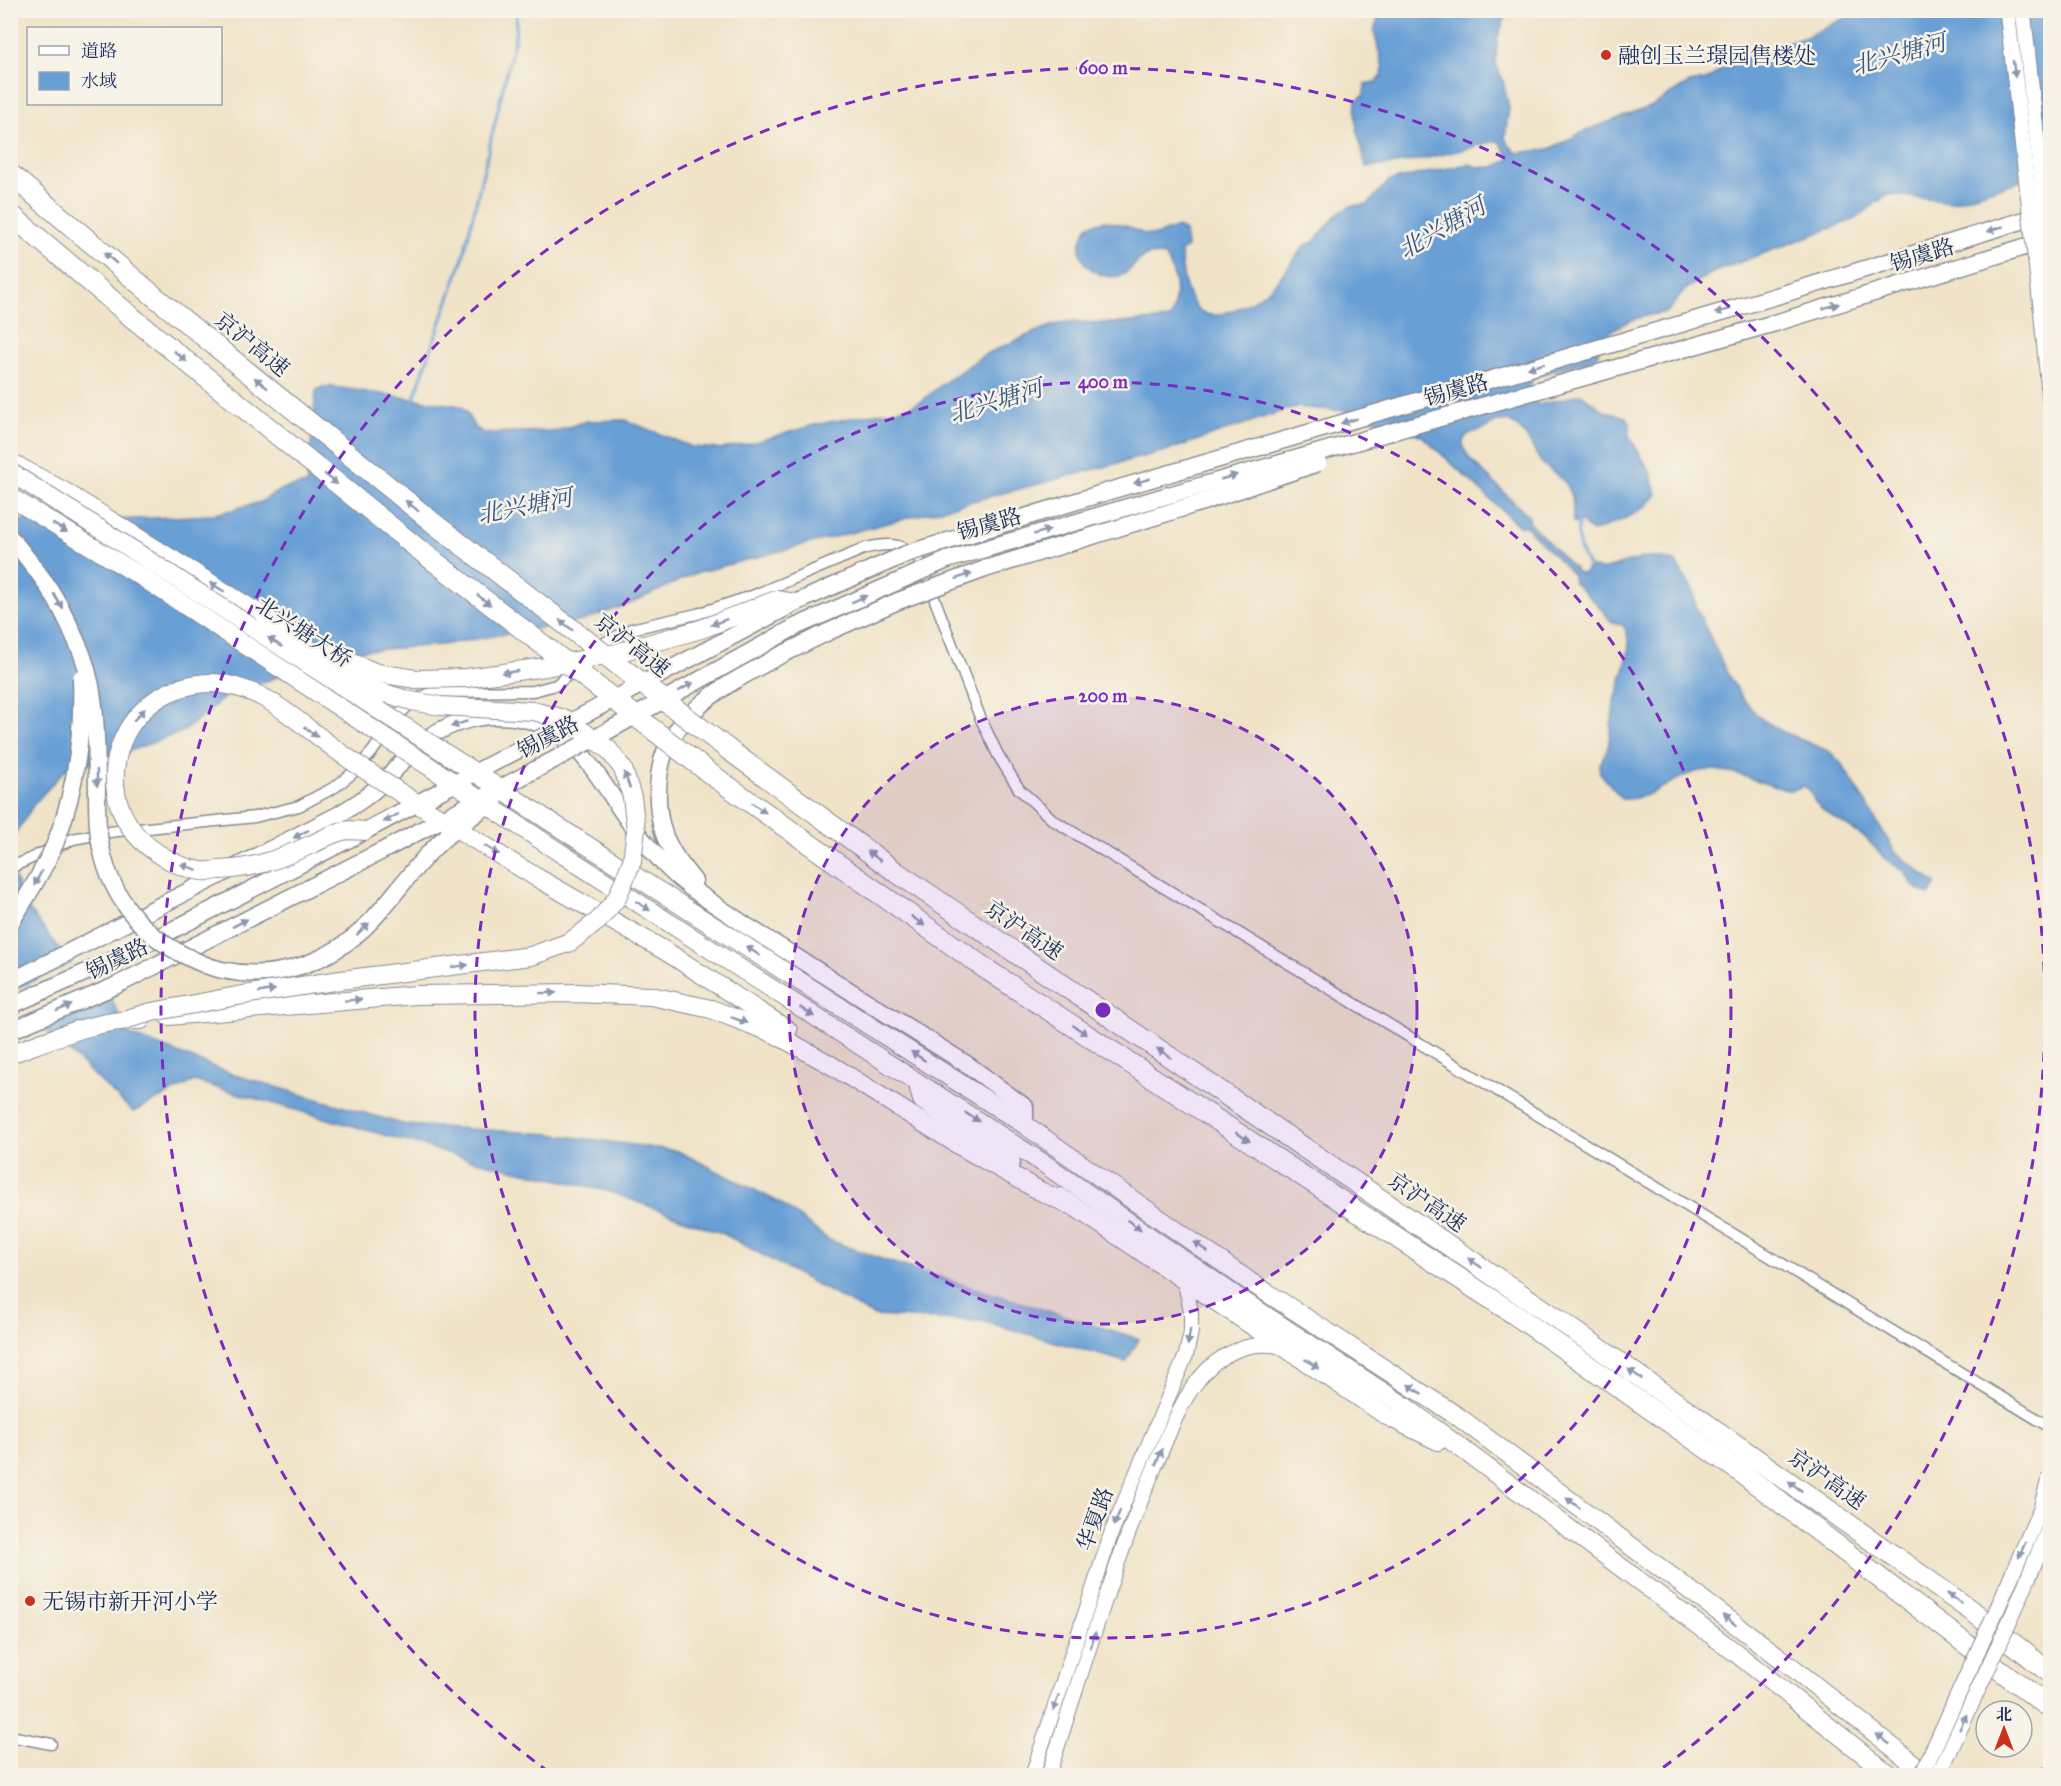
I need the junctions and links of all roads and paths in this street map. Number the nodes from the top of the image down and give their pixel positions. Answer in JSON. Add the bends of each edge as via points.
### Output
{"nodes":[{"id":1,"x":2007,"y":10,"type":"edge"},
{"id":2,"x":2023,"y":10,"type":"edge"},
{"id":3,"x":10,"y":174,"type":"edge"},
{"id":4,"x":2050,"y":212,"type":"edge"},
{"id":5,"x":10,"y":214,"type":"edge"},
{"id":6,"x":2050,"y":239,"type":"edge"},
{"id":7,"x":2050,"y":261,"type":"edge"},
{"id":8,"x":2050,"y":402,"type":"edge"},
{"id":9,"x":1443,"y":417,"type":"junction"},
{"id":10,"x":10,"y":462,"type":"edge"},
{"id":11,"x":10,"y":472,"type":"edge"},
{"id":12,"x":10,"y":498,"type":"edge"},
{"id":13,"x":10,"y":537,"type":"edge"},
{"id":14,"x":795,"y":603,"type":"junction"},
{"id":15,"x":266,"y":618,"type":"junction"},
{"id":16,"x":75,"y":639,"type":"junction"},
{"id":17,"x":524,"y":775,"type":"junction"},
{"id":18,"x":365,"y":831,"type":"junction"},
{"id":19,"x":10,"y":868,"type":"edge"},
{"id":20,"x":710,"y":900,"type":"junction"},
{"id":21,"x":10,"y":924,"type":"edge"},
{"id":22,"x":10,"y":982,"type":"edge"},
{"id":23,"x":10,"y":1006,"type":"edge"},
{"id":24,"x":127,"y":1019,"type":"junction"},
{"id":25,"x":10,"y":1031,"type":"edge"},
{"id":26,"x":10,"y":1054,"type":"edge"},
{"id":27,"x":916,"y":1082,"type":"junction"},
{"id":28,"x":888,"y":1101,"type":"junction"},
{"id":29,"x":1025,"y":1125,"type":"junction"},
{"id":30,"x":1070,"y":1205,"type":"junction"},
{"id":31,"x":1184,"y":1280,"type":"junction"},
{"id":32,"x":1286,"y":1347,"type":"junction"},
{"id":33,"x":2050,"y":1427,"type":"edge"},
{"id":34,"x":1479,"y":1462,"type":"junction"},
{"id":35,"x":2050,"y":1476,"type":"edge"},
{"id":36,"x":2050,"y":1526,"type":"edge"},
{"id":37,"x":2050,"y":1673,"type":"edge"},
{"id":38,"x":2050,"y":1708,"type":"edge"},
{"id":39,"x":10,"y":1736,"type":"edge"},
{"id":40,"x":51,"y":1744,"type":"dead end"},
{"id":41,"x":2050,"y":1772,"type":"edge"},
{"id":42,"x":1032,"y":1776,"type":"edge"},
{"id":43,"x":1048,"y":1776,"type":"edge"},
{"id":44,"x":1890,"y":1776,"type":"edge"},
{"id":45,"x":1921,"y":1776,"type":"edge"},
{"id":46,"x":1929,"y":1776,"type":"edge"},
{"id":47,"x":1938,"y":1776,"type":"edge"},
{"id":48,"x":2032,"y":1776,"type":"edge"}],
"edges":[{"from":1,"to":8,"type":"main road","one_way":true,"bridge":true},
{"from":2,"to":7,"type":"main road","bridge":true},
{"from":37,"to":3,"type":"highway","name":"京沪高速","one_way":true,"bridge":true,"via":[[1967,1607],[1559,1320],[896,872],[729,750],[436,525]]},
{"from":4,"to":14,"type":"main road","name":"锡虞路","one_way":true,"bridge":true,"via":[[996,525],[906,554]]},
{"from":5,"to":38,"type":"highway","name":"京沪高速","one_way":true,"bridge":true,"via":[[417,548],[711,775],[989,971],[1514,1314],[1723,1460]]},
{"from":9,"to":6,"type":"main road","name":"锡虞路","one_way":true,"bridge":true,"via":[[1775,323]]},
{"from":17,"to":9,"type":"main road","name":"锡虞路","one_way":true,"bridge":true,"via":[[795,627],[947,560]]},
{"from":20,"to":9,"type":"main road","one_way":true,"bridge":true,"via":[[669,846],[662,829],[658,792],[660,765],[667,745],[696,708],[718,690],[775,658],[898,601],[985,569],[1206,501]]},
{"from":15,"to":10,"type":"highway","one_way":true,"via":[[65,492]]},
{"from":29,"to":11,"type":"highway","name":"北兴塘大桥","one_way":true,"bridge":true},
{"from":12,"to":27,"type":"highway","name":"北兴塘大桥","one_way":true,"bridge":true,"via":[[142,577]]},
{"from":13,"to":16,"type":"main road","one_way":true,"via":[[43,577]]},
{"from":14,"to":15,"type":"highway","one_way":true,"bridge":true,"via":[[776,600],[701,629],[620,652],[466,678],[416,679],[377,673]]},
{"from":14,"to":18,"type":"main road","name":"锡虞路","one_way":true,"bridge":true},
{"from":24,"to":15,"type":"highway","one_way":true,"bridge":true,"via":[[237,996],[531,956],[570,942],[598,921],[617,897],[632,861],[636,830],[632,796],[623,769],[608,749],[565,719],[534,711],[421,703],[368,688]]},
{"from":16,"to":17,"type":"main road","one_way":true,"bridge":true,"via":[[85,657],[95,708],[97,816],[109,878],[123,905],[165,945],[221,970],[287,970],[317,962],[347,944],[435,847]]},
{"from":16,"to":21,"type":"main road","one_way":true,"bridge":true,"via":[[82,707],[75,773],[54,845]]},
{"from":25,"to":17,"type":"main road","name":"锡虞路","one_way":true,"bridge":true,"via":[[136,976]]},
{"from":18,"to":23,"type":"main road","name":"锡虞路","bridge":true,"via":[[118,958]]},
{"from":18,"to":28,"type":"highway","one_way":true,"bridge":true,"via":[[344,830],[281,859],[243,869],[201,871],[171,862],[145,845],[128,825],[117,801],[114,775],[118,748],[132,722],[151,703],[172,691],[199,683],[224,684],[268,701],[470,837],[668,952],[835,1060]]},
{"from":19,"to":33,"type":"street","via":[[73,839],[255,817],[299,806],[354,772],[398,715],[415,700],[433,692],[533,691],[556,685],[606,642],[631,629],[752,596],[866,548],[884,544],[904,547],[918,556],[998,755],[1019,789],[1053,820]]},
{"from":20,"to":22,"type":"main road","one_way":true,"via":[[662,863],[589,763],[566,739],[524,719],[486,717],[458,723],[431,736],[372,793],[338,815]]},
{"from":20,"to":29,"type":"main road","via":[[968,1065],[1025,1107]]},
{"from":24,"to":26,"type":"highway"},
{"from":24,"to":28,"type":"highway","one_way":true,"via":[[416,995],[651,996],[711,1009],[775,1034]]},
{"from":27,"to":30,"type":"highway","via":[[922,1100]]},
{"from":27,"to":34,"type":"highway","name":"北兴塘大桥","one_way":true,"via":[[1403,1405]]},
{"from":28,"to":30,"type":"highway","via":[[960,1146]]},
{"from":46,"to":29,"type":"highway","name":"北兴塘大桥","one_way":true,"via":[[1773,1653],[1460,1418],[1249,1281]]},
{"from":30,"to":31,"type":"highway"},
{"from":31,"to":32,"type":"highway"},
{"from":31,"to":42,"type":"street","name":"华夏路","one_way":true,"via":[[1191,1311],[1186,1355],[1112,1531]]},
{"from":32,"to":34,"type":"highway","one_way":true,"via":[[1387,1416]]},
{"from":43,"to":32,"type":"street","name":"华夏路","one_way":true,"via":[[1127,1536],[1176,1417],[1199,1379],[1217,1360],[1240,1348],[1263,1344]]},
{"from":34,"to":44,"type":"highway","via":[[1736,1653]]},
{"from":35,"to":45,"type":"main road","one_way":true,"bridge":true,"via":[[2041,1508]]},
{"from":47,"to":36,"type":"main road","one_way":true,"bridge":true},
{"from":39,"to":40,"type":"street"},
{"from":41,"to":48,"type":"street"}]}
